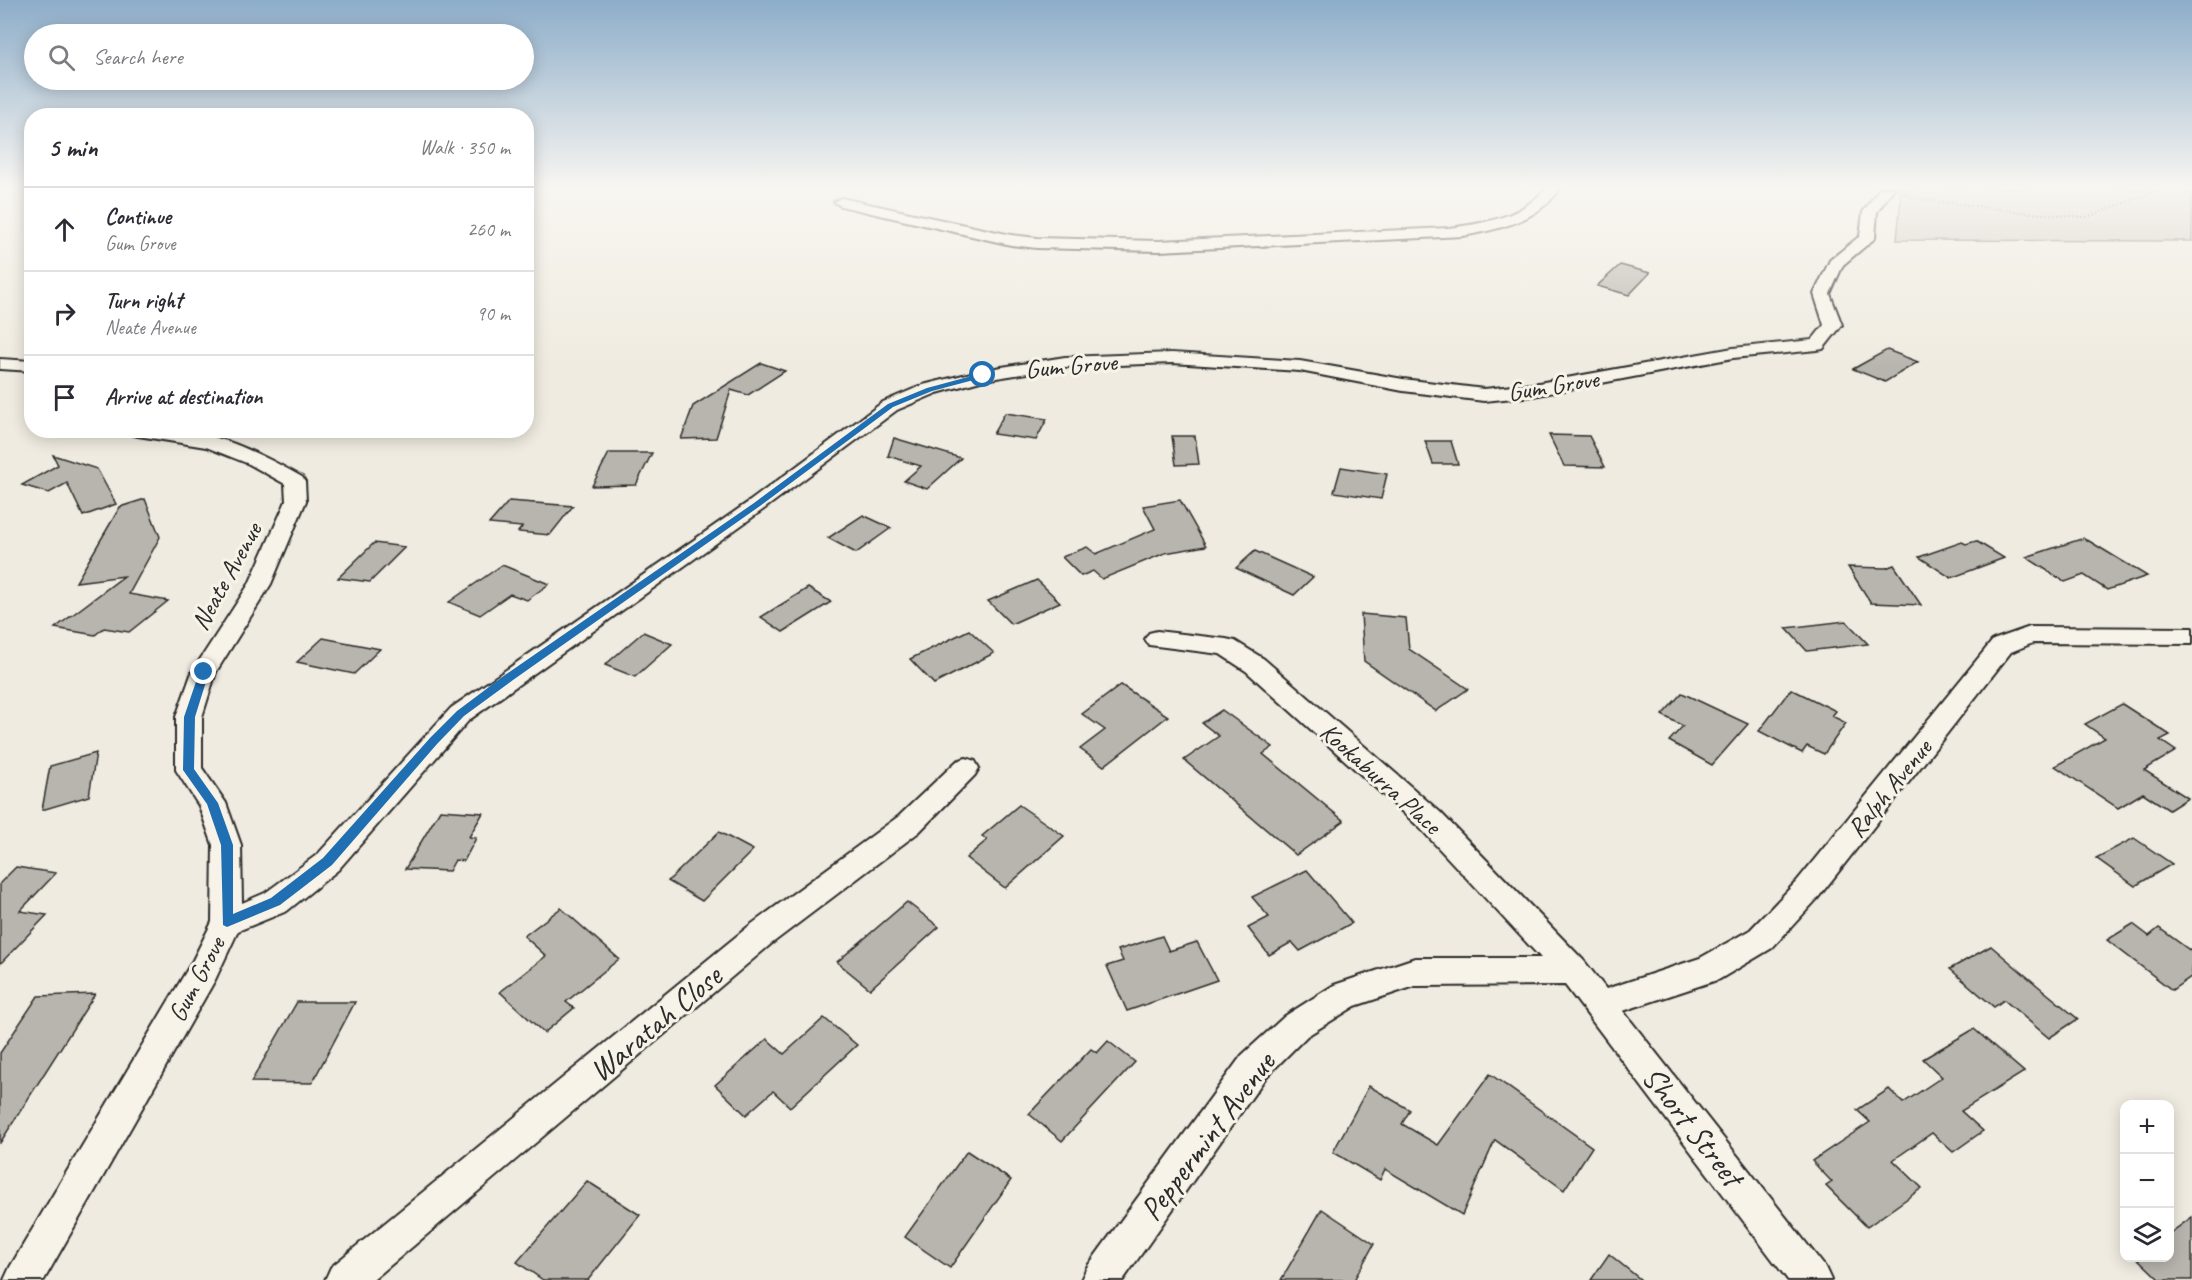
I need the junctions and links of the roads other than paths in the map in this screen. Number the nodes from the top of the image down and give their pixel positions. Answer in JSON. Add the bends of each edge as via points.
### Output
{"nodes":[{"id":1,"x":1855,"y":248,"type":"edge"},
{"id":2,"x":0,"y":364,"type":"edge"},
{"id":3,"x":24,"y":366,"type":"edge"},
{"id":4,"x":187,"y":438,"type":"edge"},
{"id":5,"x":2192,"y":636,"type":"edge"},
{"id":6,"x":1157,"y":639,"type":"dead end"},
{"id":7,"x":966,"y":768,"type":"dead end"},
{"id":8,"x":227,"y":922,"type":"junction"},
{"id":9,"x":1573,"y":971,"type":"junction"},
{"id":10,"x":1599,"y":1005,"type":"junction"},
{"id":11,"x":23,"y":1280,"type":"edge"},
{"id":12,"x":344,"y":1280,"type":"edge"},
{"id":13,"x":1100,"y":1280,"type":"edge"},
{"id":14,"x":1812,"y":1280,"type":"edge"}],
"edges":[{"from":1,"to":8,"type":"street","name":"Gum Grove","via":[[1836,263],[1822,294],[1833,325],[1817,345],[1733,353],[1533,390],[1484,395],[1300,366],[1172,358],[1065,362],[983,375],[930,389],[890,406],[757,505],[460,714],[328,862],[276,902]]},
{"from":2,"to":3,"type":"street"},
{"from":4,"to":8,"type":"street","name":"Neate Avenue","via":[[211,442],[295,481],[296,501],[260,584],[204,672],[189,717],[189,770],[212,803],[227,845]]},
{"from":5,"to":10,"type":"street","name":"Ralph Avenue","via":[[2030,635],[2002,646],[1807,890],[1761,939],[1709,969]]},
{"from":6,"to":9,"type":"street","name":"Kookaburra Place","via":[[1226,647],[1255,665],[1430,820]]},
{"from":7,"to":12,"type":"street","name":"Waratah Close","via":[[909,824],[760,935]]},
{"from":8,"to":11,"type":"street","name":"Gum Grove","via":[[204,970]]},
{"from":9,"to":10,"type":"street","name":"Short Street"},
{"from":9,"to":13,"type":"street","name":"Peppermint Avenue","via":[[1414,972],[1345,994],[1296,1026],[1254,1066]]},
{"from":10,"to":14,"type":"street","name":"Short Street"}]}
